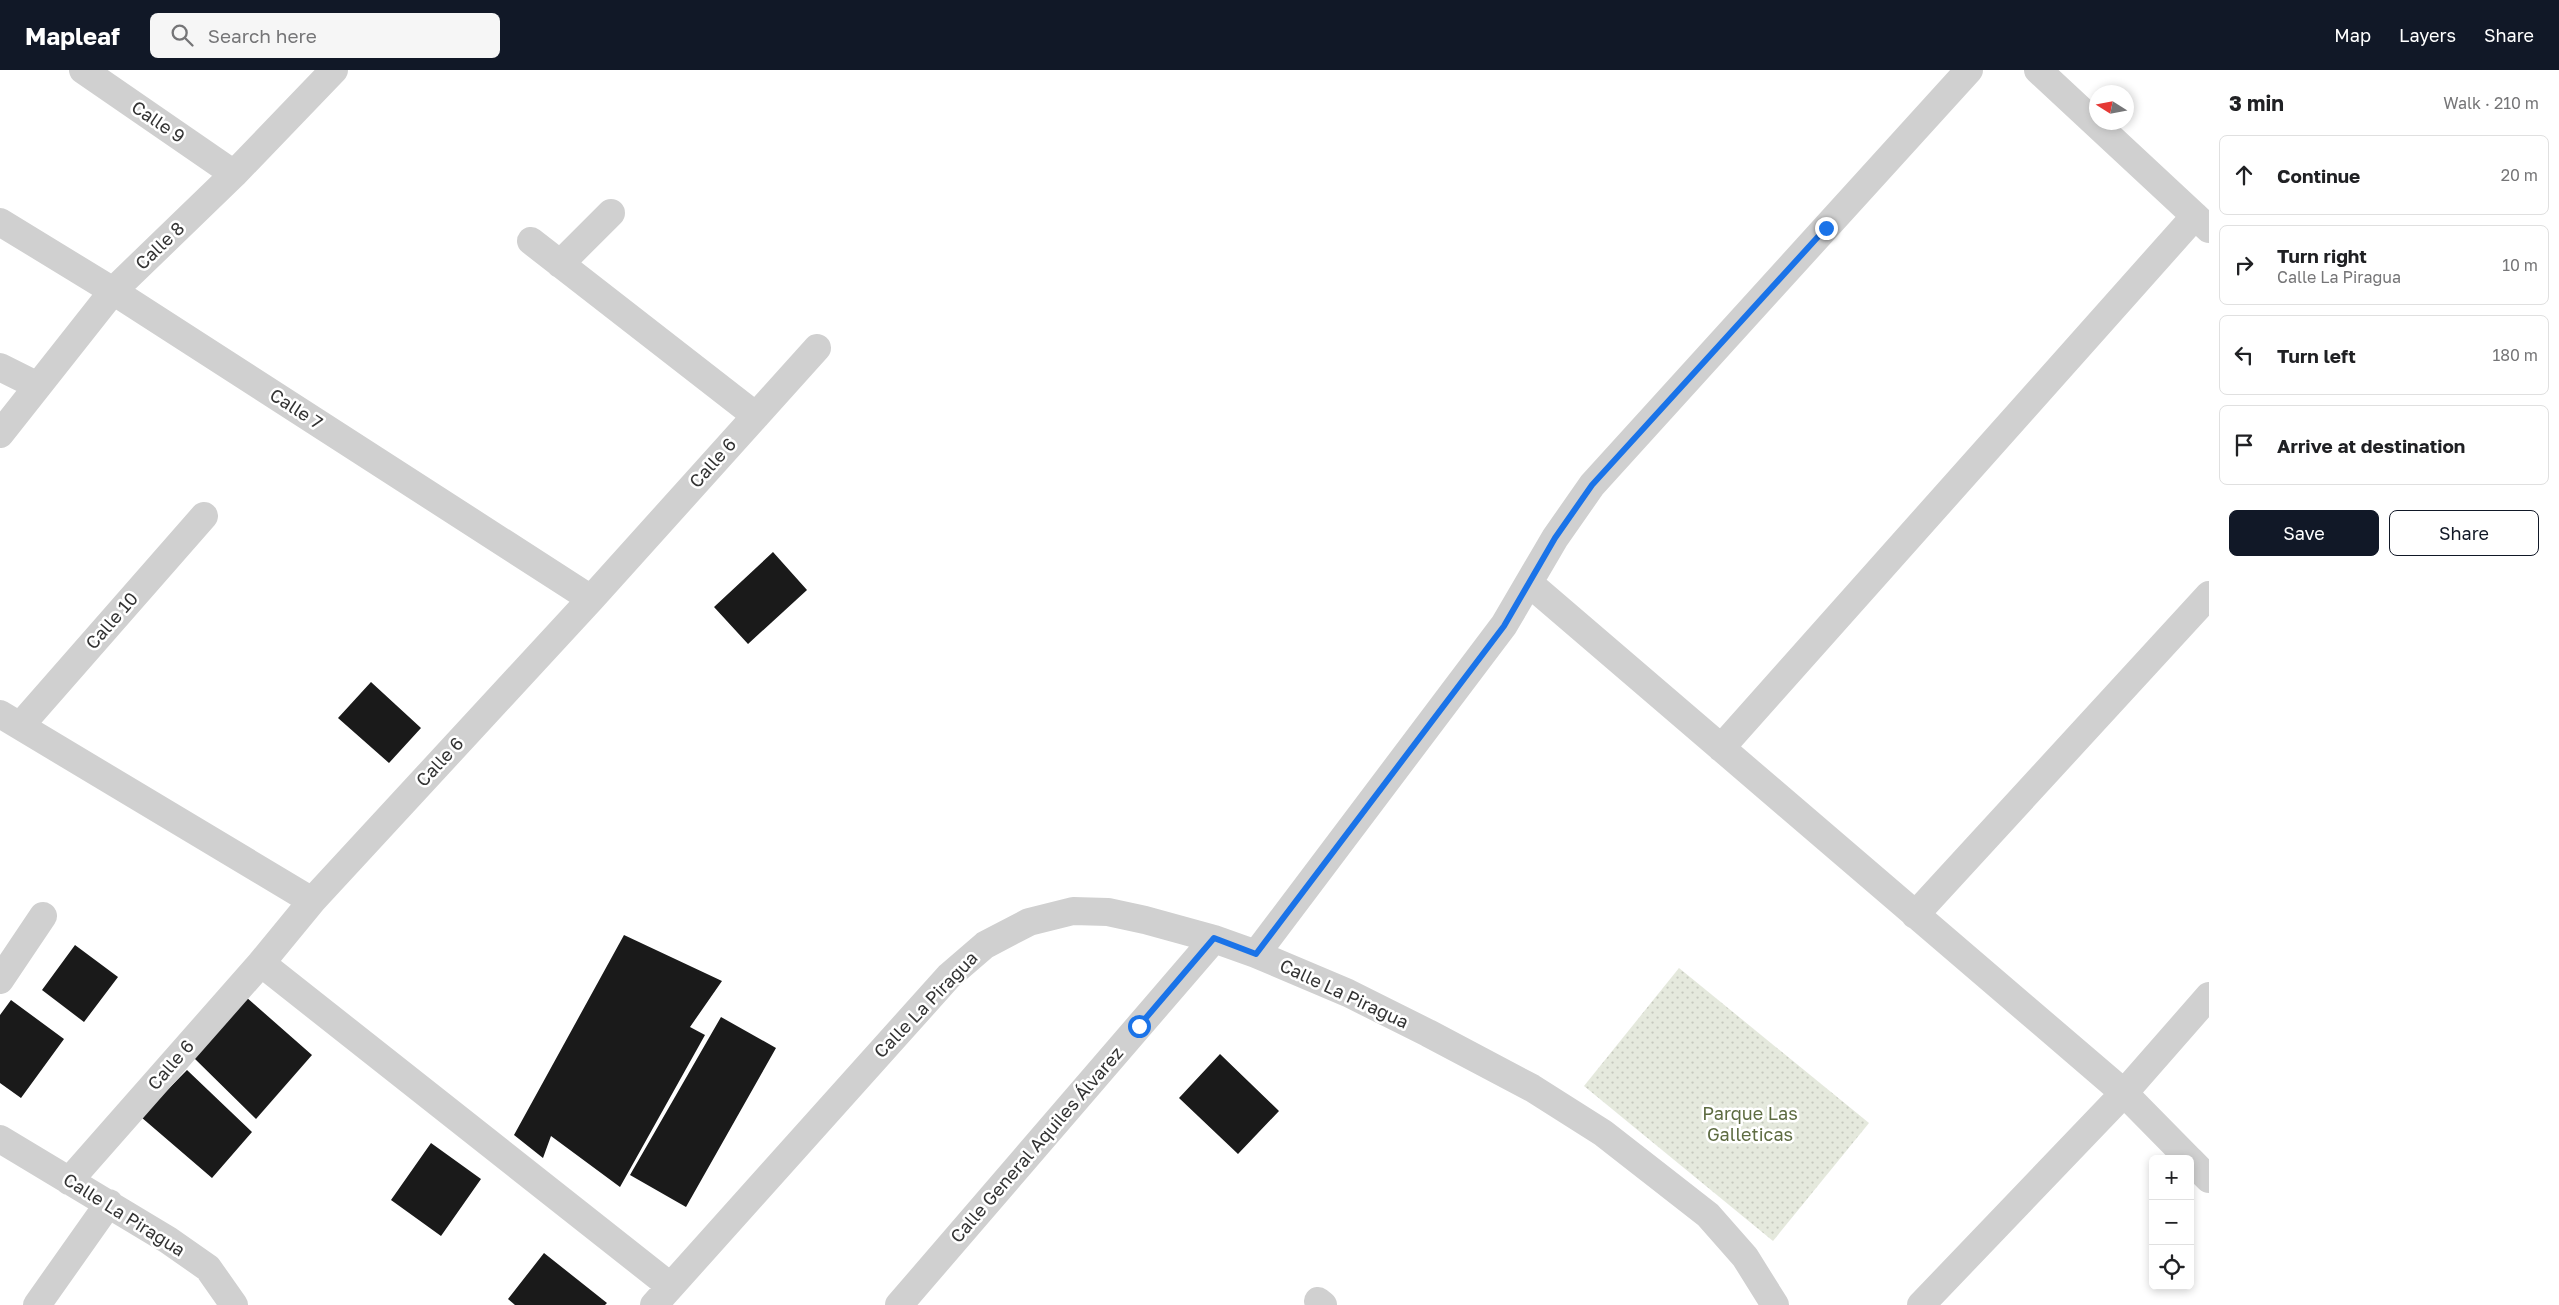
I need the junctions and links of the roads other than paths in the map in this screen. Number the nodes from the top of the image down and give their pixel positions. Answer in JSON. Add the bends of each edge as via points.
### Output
{"nodes":[{"id":1,"x":83,"y":70,"type":"edge"},
{"id":2,"x":334,"y":70,"type":"edge"},
{"id":3,"x":1969,"y":70,"type":"edge"},
{"id":4,"x":2038,"y":70,"type":"edge"},
{"id":5,"x":234,"y":174,"type":"junction"},
{"id":6,"x":611,"y":213,"type":"dead end"},
{"id":7,"x":0,"y":222,"type":"edge"},
{"id":8,"x":2202,"y":222,"type":"edge"},
{"id":9,"x":531,"y":241,"type":"dead end"},
{"id":10,"x":560,"y":264,"type":"junction"},
{"id":11,"x":113,"y":291,"type":"junction"},
{"id":12,"x":816,"y":348,"type":"dead end"},
{"id":13,"x":0,"y":367,"type":"edge"},
{"id":14,"x":38,"y":386,"type":"junction"},
{"id":15,"x":756,"y":416,"type":"junction"},
{"id":16,"x":0,"y":434,"type":"edge"},
{"id":17,"x":204,"y":516,"type":"dead end"},
{"id":18,"x":1530,"y":584,"type":"junction"},
{"id":19,"x":2209,"y":595,"type":"edge"},
{"id":20,"x":591,"y":599,"type":"junction"},
{"id":21,"x":10,"y":720,"type":"edge"},
{"id":22,"x":1721,"y":748,"type":"junction"},
{"id":23,"x":312,"y":901,"type":"junction"},
{"id":24,"x":1915,"y":914,"type":"junction"},
{"id":25,"x":43,"y":916,"type":"dead end"},
{"id":26,"x":1214,"y":938,"type":"junction"},
{"id":27,"x":1256,"y":954,"type":"junction"},
{"id":28,"x":261,"y":963,"type":"junction"},
{"id":29,"x":0,"y":980,"type":"edge"},
{"id":30,"x":2209,"y":996,"type":"edge"},
{"id":31,"x":2124,"y":1093,"type":"junction"},
{"id":32,"x":0,"y":1139,"type":"edge"},
{"id":33,"x":2186,"y":1155,"type":"edge"},
{"id":34,"x":2194,"y":1163,"type":"edge"},
{"id":35,"x":2209,"y":1179,"type":"edge"},
{"id":36,"x":69,"y":1181,"type":"junction"},
{"id":37,"x":109,"y":1204,"type":"junction"},
{"id":38,"x":662,"y":1296,"type":"edge"},
{"id":39,"x":37,"y":1305,"type":"edge"},
{"id":40,"x":234,"y":1305,"type":"edge"},
{"id":41,"x":899,"y":1305,"type":"edge"},
{"id":42,"x":1775,"y":1305,"type":"edge"},
{"id":43,"x":1921,"y":1305,"type":"edge"}],
"edges":[{"from":1,"to":5,"type":"street","name":"Calle 9"},
{"from":2,"to":5,"type":"street","name":"Calle 8"},
{"from":3,"to":18,"type":"street","via":[[1592,485],[1555,538]]},
{"from":4,"to":8,"type":"street"},
{"from":5,"to":11,"type":"street","name":"Calle 8"},
{"from":6,"to":10,"type":"street"},
{"from":7,"to":11,"type":"street","name":"Calle 7"},
{"from":8,"to":22,"type":"street"},
{"from":9,"to":10,"type":"street"},
{"from":10,"to":15,"type":"street"},
{"from":11,"to":14,"type":"street","name":"Calle 8"},
{"from":11,"to":20,"type":"street","name":"Calle 7"},
{"from":12,"to":15,"type":"street","name":"Calle 6"},
{"from":13,"to":14,"type":"street"},
{"from":14,"to":16,"type":"street","name":"Calle 8"},
{"from":15,"to":20,"type":"street","name":"Calle 6"},
{"from":17,"to":21,"type":"street","name":"Calle 10"},
{"from":18,"to":22,"type":"street"},
{"from":18,"to":27,"type":"street","via":[[1504,626]]},
{"from":19,"to":24,"type":"street"},
{"from":20,"to":23,"type":"street","name":"Calle 6"},
{"from":21,"to":23,"type":"street"},
{"from":22,"to":24,"type":"street"},
{"from":23,"to":28,"type":"street","name":"Calle 6"},
{"from":24,"to":31,"type":"street"},
{"from":25,"to":29,"type":"street"},
{"from":26,"to":27,"type":"street","name":"Calle La Piragua"},
{"from":26,"to":38,"type":"street","name":"Calle La Piragua","via":[[1117,914],[1073,911],[1029,922],[985,945],[949,976]]},
{"from":26,"to":41,"type":"street","name":"Calle General Aquiles Álvarez"},
{"from":27,"to":42,"type":"street","name":"Calle La Piragua","via":[[1348,993],[1437,1038],[1532,1088],[1603,1133],[1708,1215],[1746,1257]]},
{"from":28,"to":36,"type":"street","name":"Calle 6"},
{"from":28,"to":38,"type":"street"},
{"from":30,"to":31,"type":"street"},
{"from":31,"to":33,"type":"street"},
{"from":31,"to":43,"type":"street"},
{"from":32,"to":36,"type":"street","name":"Calle La Piragua"},
{"from":34,"to":35,"type":"street"},
{"from":36,"to":37,"type":"street","name":"Calle La Piragua"},
{"from":37,"to":39,"type":"street"},
{"from":37,"to":40,"type":"street","name":"Calle La Piragua","via":[[208,1268]]}]}
